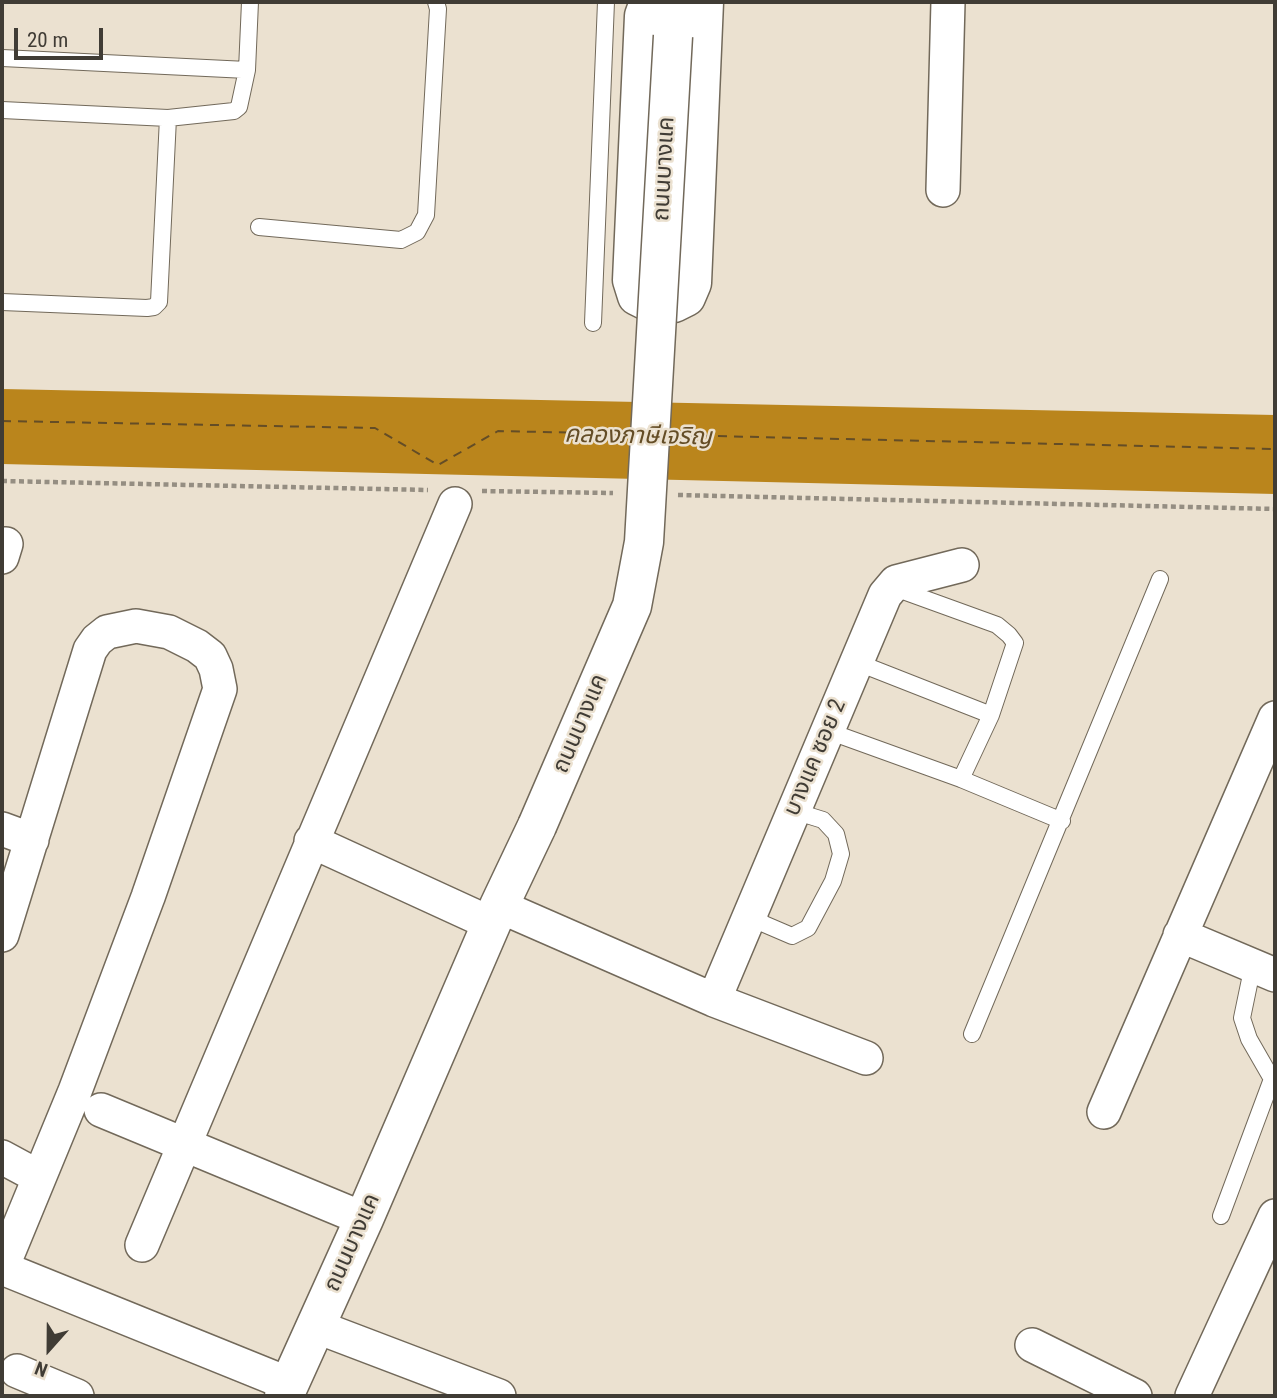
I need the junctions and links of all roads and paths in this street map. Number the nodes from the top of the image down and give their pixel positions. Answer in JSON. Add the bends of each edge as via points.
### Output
{"nodes":[{"id":1,"x":250,"y":2,"type":"edge"},
{"id":2,"x":436,"y":2,"type":"edge"},
{"id":3,"x":606,"y":2,"type":"edge"},
{"id":4,"x":649,"y":2,"type":"edge"},
{"id":5,"x":704,"y":2,"type":"edge"},
{"id":6,"x":948,"y":2,"type":"edge"},
{"id":7,"x":673,"y":19,"type":"edge"},
{"id":8,"x":2,"y":58,"type":"edge"},
{"id":9,"x":247,"y":70,"type":"junction"},
{"id":10,"x":2,"y":110,"type":"edge"},
{"id":11,"x":168,"y":118,"type":"junction"},
{"id":12,"x":943,"y":190,"type":"dead end"},
{"id":13,"x":259,"y":227,"type":"dead end"},
{"id":14,"x":2,"y":302,"type":"edge"},
{"id":15,"x":593,"y":323,"type":"dead end"},
{"id":16,"x":455,"y":504,"type":"dead end"},
{"id":17,"x":962,"y":565,"type":"dead end"},
{"id":18,"x":1160,"y":579,"type":"dead end"},
{"id":19,"x":891,"y":587,"type":"junction"},
{"id":20,"x":856,"y":662,"type":"junction"},
{"id":21,"x":991,"y":715,"type":"junction"},
{"id":22,"x":1275,"y":718,"type":"edge"},
{"id":23,"x":828,"y":730,"type":"junction"},
{"id":24,"x":961,"y":779,"type":"junction"},
{"id":25,"x":793,"y":811,"type":"junction"},
{"id":26,"x":1062,"y":821,"type":"junction"},
{"id":27,"x":17,"y":834,"type":"edge"},
{"id":28,"x":312,"y":841,"type":"junction"},
{"id":29,"x":750,"y":913,"type":"junction"},
{"id":30,"x":495,"y":915,"type":"junction"},
{"id":31,"x":1180,"y":934,"type":"junction"},
{"id":32,"x":2,"y":935,"type":"edge"},
{"id":33,"x":1264,"y":970,"type":"edge"},
{"id":34,"x":714,"y":1000,"type":"junction"},
{"id":35,"x":972,"y":1034,"type":"dead end"},
{"id":36,"x":866,"y":1058,"type":"dead end"},
{"id":37,"x":101,"y":1110,"type":"dead end"},
{"id":38,"x":1104,"y":1112,"type":"dead end"},
{"id":39,"x":186,"y":1144,"type":"junction"},
{"id":40,"x":2,"y":1157,"type":"edge"},
{"id":41,"x":38,"y":1177,"type":"junction"},
{"id":42,"x":1221,"y":1216,"type":"dead end"},
{"id":43,"x":1275,"y":1216,"type":"edge"},
{"id":44,"x":364,"y":1219,"type":"junction"},
{"id":45,"x":142,"y":1245,"type":"dead end"},
{"id":46,"x":2,"y":1268,"type":"edge"},
{"id":47,"x":315,"y":1326,"type":"junction"},
{"id":48,"x":1032,"y":1345,"type":"dead end"},
{"id":49,"x":17,"y":1371,"type":"dead end"},
{"id":50,"x":286,"y":1390,"type":"edge"},
{"id":51,"x":77,"y":1396,"type":"edge"},
{"id":52,"x":499,"y":1396,"type":"edge"},
{"id":53,"x":1135,"y":1396,"type":"edge"},
{"id":54,"x":1192,"y":1396,"type":"edge"}],
"edges":[{"from":1,"to":9,"type":"lane"},
{"from":2,"to":13,"type":"lane","via":[[426,215],[417,232],[401,240]]},
{"from":3,"to":15,"type":"lane"},
{"from":4,"to":5,"type":"main road","via":[[644,16],[632,280],[637,296],[649,302],[674,303],[686,297],[692,284]]},
{"from":6,"to":12,"type":"street"},
{"from":7,"to":30,"type":"main road","name":"ถนนบางแค","bridge":true,"via":[[644,542],[632,606]]},
{"from":8,"to":9,"type":"lane"},
{"from":9,"to":11,"type":"lane","via":[[236,110]]},
{"from":10,"to":11,"type":"lane"},
{"from":11,"to":14,"type":"lane","via":[[159,302],[147,308]]},
{"from":16,"to":28,"type":"street"},
{"from":17,"to":19,"type":"street"},
{"from":18,"to":26,"type":"lane"},
{"from":19,"to":20,"type":"street","name":"บางแค ซอย 2"},
{"from":19,"to":21,"type":"lane","via":[[997,625],[1009,635],[1015,643]]},
{"from":20,"to":21,"type":"lane"},
{"from":20,"to":23,"type":"street","name":"บางแค ซอย 2"},
{"from":21,"to":24,"type":"lane"},
{"from":22,"to":31,"type":"street"},
{"from":23,"to":24,"type":"lane"},
{"from":23,"to":25,"type":"street","name":"บางแค ซอย 2"},
{"from":24,"to":26,"type":"lane"},
{"from":25,"to":29,"type":"street","name":"บางแค ซอย 2"},
{"from":25,"to":29,"type":"lane","via":[[823,820],[836,834],[841,854],[833,881],[808,928],[792,936]]},
{"from":26,"to":35,"type":"lane"},
{"from":27,"to":32,"type":"street"},
{"from":27,"to":41,"type":"street","via":[[97,640],[107,632],[153,628],[210,656],[220,689],[148,897]]},
{"from":28,"to":30,"type":"street"},
{"from":28,"to":39,"type":"street"},
{"from":29,"to":34,"type":"street","name":"บางแค ซอย 2"},
{"from":30,"to":34,"type":"street"},
{"from":30,"to":44,"type":"main road","name":"ถนนบางแค"},
{"from":31,"to":33,"type":"street"},
{"from":31,"to":38,"type":"street"},
{"from":33,"to":42,"type":"lane","via":[[1242,1018],[1272,1079]]},
{"from":34,"to":36,"type":"street"},
{"from":37,"to":39,"type":"street"},
{"from":39,"to":44,"type":"street"},
{"from":39,"to":45,"type":"street"},
{"from":40,"to":41,"type":"street"},
{"from":41,"to":46,"type":"street"},
{"from":43,"to":54,"type":"street"},
{"from":44,"to":47,"type":"main road","name":"ถนนบางแค"},
{"from":46,"to":50,"type":"street"},
{"from":47,"to":50,"type":"main road","name":"ถนนบางแค"},
{"from":47,"to":52,"type":"street"},
{"from":48,"to":53,"type":"street"},
{"from":49,"to":51,"type":"street"}]}
